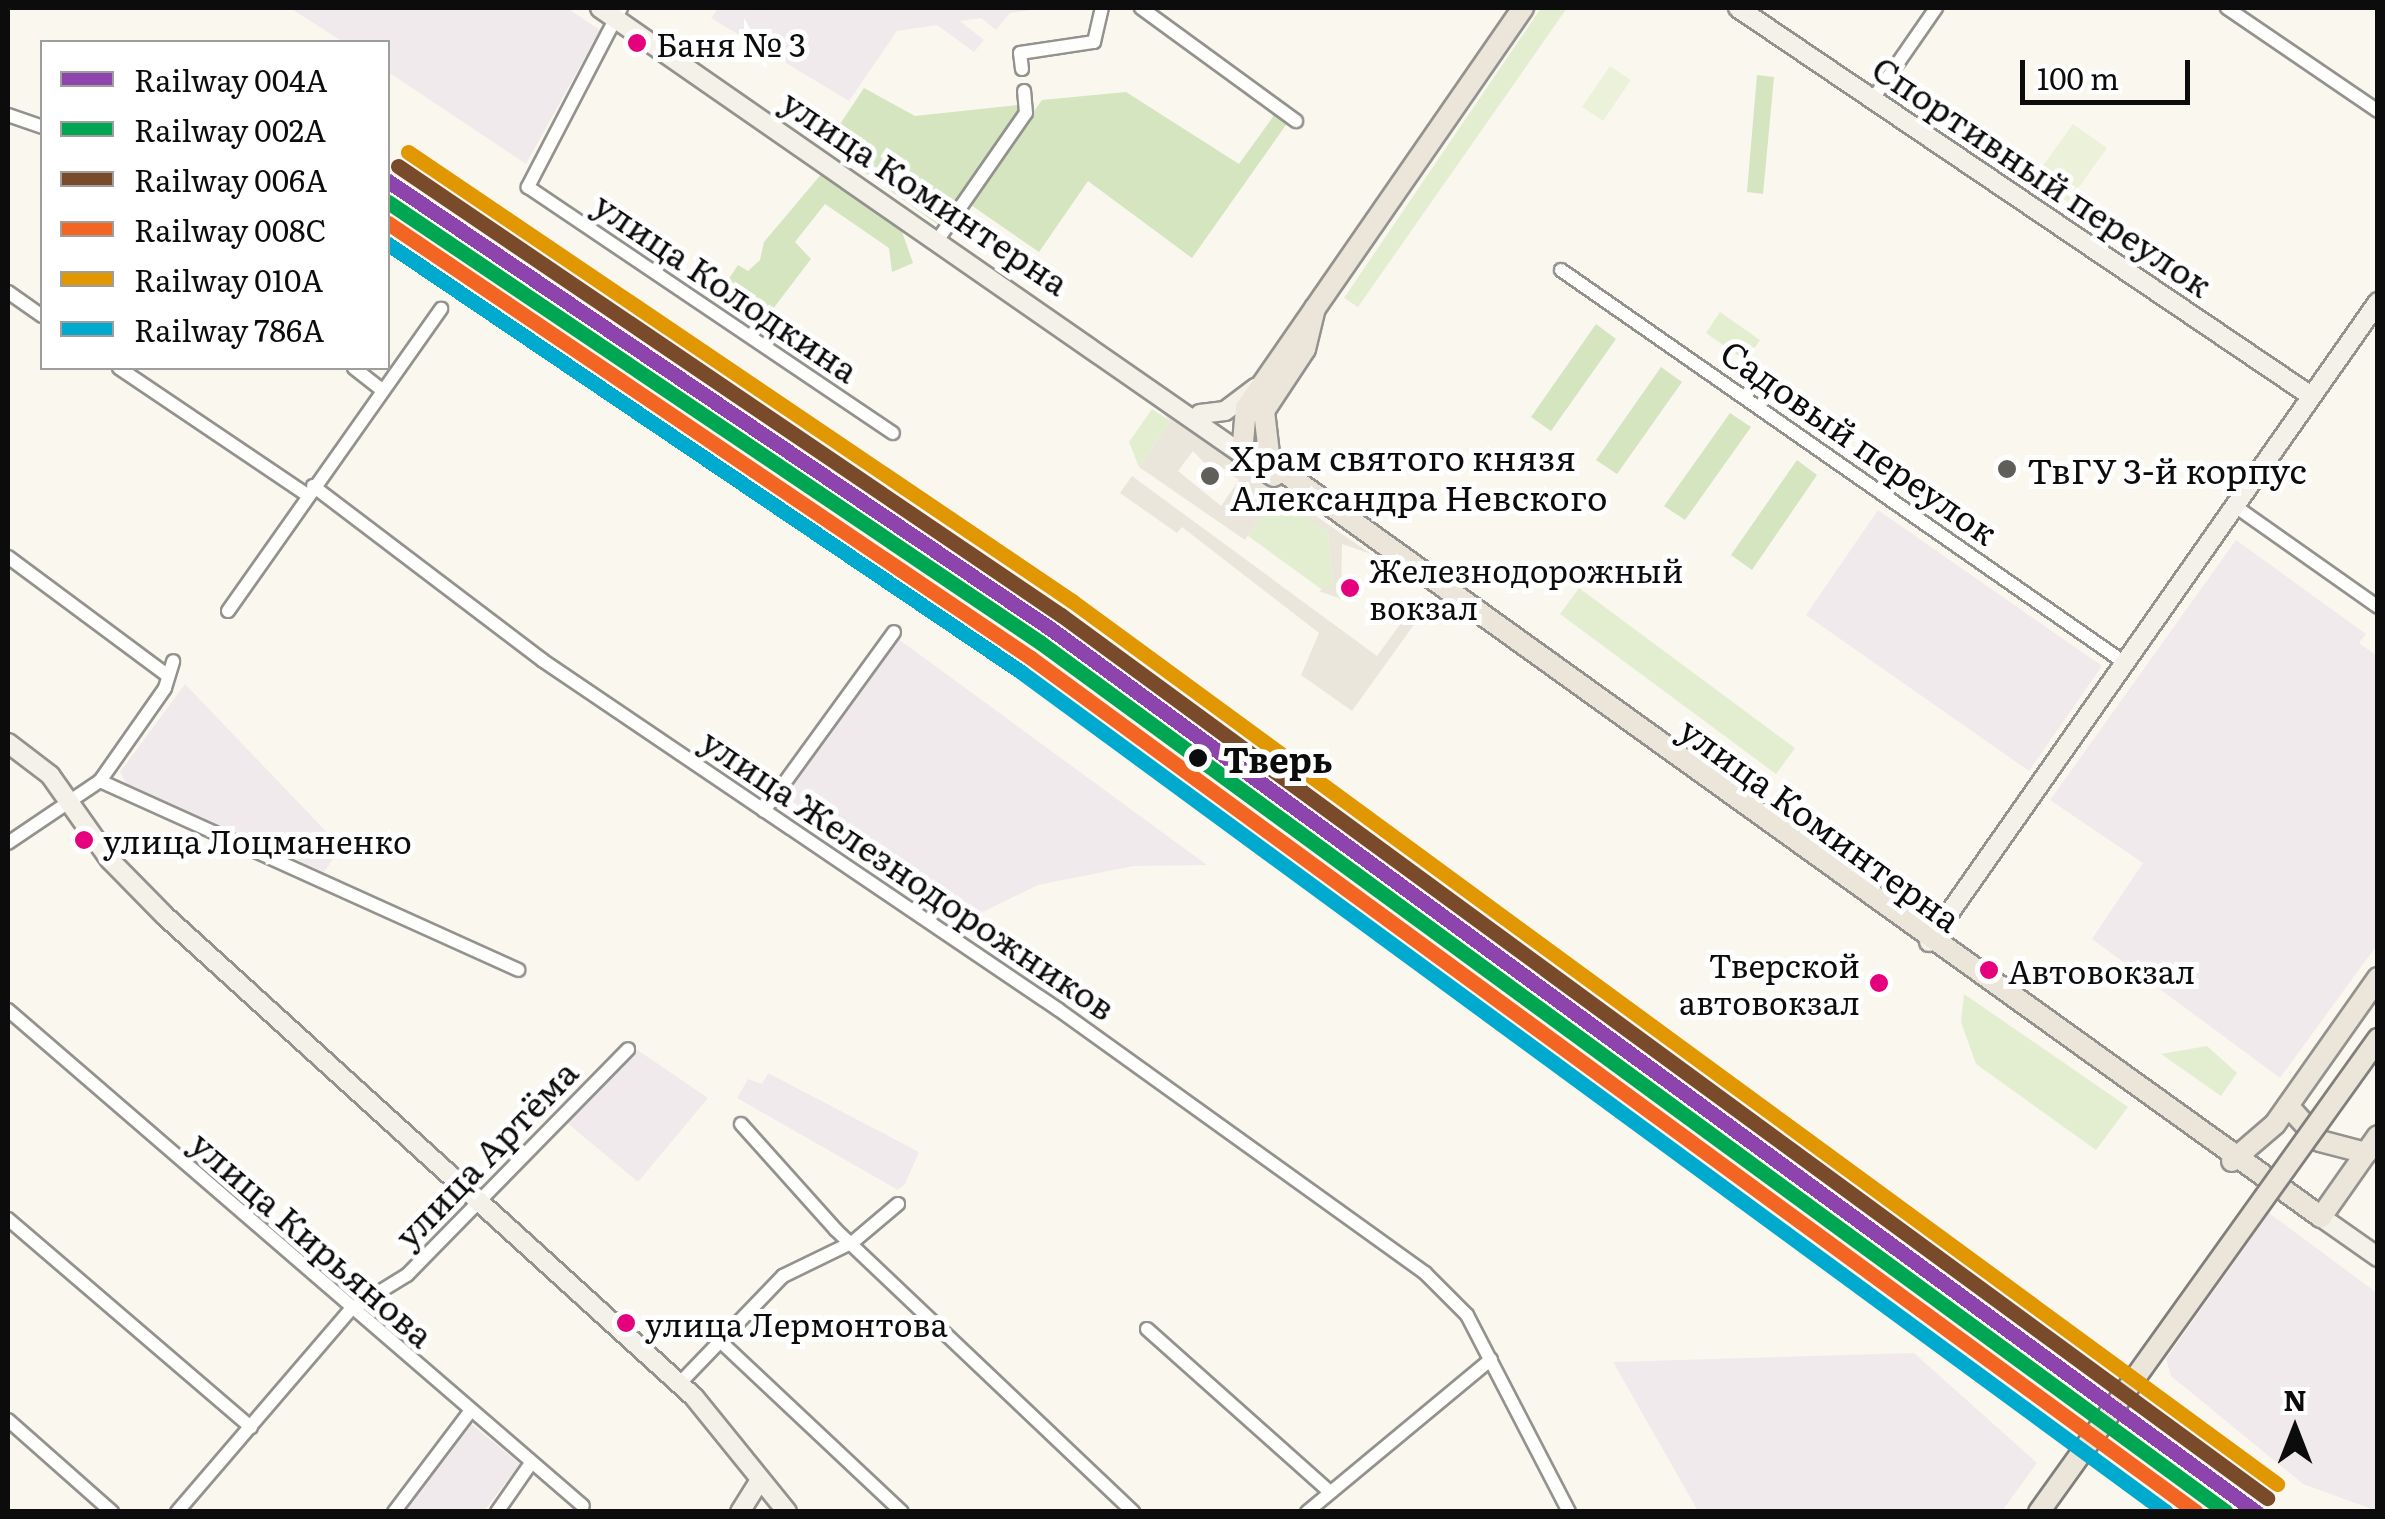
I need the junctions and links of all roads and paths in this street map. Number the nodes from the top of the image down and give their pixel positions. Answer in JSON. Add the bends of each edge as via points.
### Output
{"nodes":[{"id":1,"x":1102,"y":8,"type":"edge"},
{"id":2,"x":1141,"y":8,"type":"edge"},
{"id":3,"x":1523,"y":8,"type":"edge"},
{"id":4,"x":1738,"y":8,"type":"edge"},
{"id":5,"x":1936,"y":8,"type":"edge"},
{"id":6,"x":2228,"y":8,"type":"edge"},
{"id":7,"x":612,"y":11,"type":"edge"},
{"id":8,"x":1022,"y":69,"type":"dead end"},
{"id":9,"x":1024,"y":91,"type":"dead end"},
{"id":10,"x":1874,"y":100,"type":"junction"},
{"id":11,"x":2378,"y":111,"type":"edge"},
{"id":12,"x":8,"y":115,"type":"edge"},
{"id":13,"x":1296,"y":121,"type":"dead end"},
{"id":14,"x":40,"y":126,"type":"edge"},
{"id":15,"x":939,"y":238,"type":"junction"},
{"id":16,"x":1560,"y":270,"type":"dead end"},
{"id":17,"x":8,"y":292,"type":"edge"},
{"id":18,"x":2378,"y":302,"type":"edge"},
{"id":19,"x":441,"y":308,"type":"dead end"},
{"id":20,"x":1315,"y":308,"type":"junction"},
{"id":21,"x":40,"y":315,"type":"edge"},
{"id":22,"x":122,"y":370,"type":"edge"},
{"id":23,"x":357,"y":370,"type":"edge"},
{"id":24,"x":1262,"y":384,"type":"junction"},
{"id":25,"x":381,"y":389,"type":"junction"},
{"id":26,"x":2312,"y":396,"type":"junction"},
{"id":27,"x":1264,"y":411,"type":"junction"},
{"id":28,"x":1202,"y":421,"type":"junction"},
{"id":29,"x":893,"y":433,"type":"dead end"},
{"id":30,"x":1237,"y":439,"type":"junction"},
{"id":31,"x":1270,"y":462,"type":"junction"},
{"id":32,"x":308,"y":489,"type":"junction"},
{"id":33,"x":1328,"y":506,"type":"junction"},
{"id":34,"x":2234,"y":506,"type":"junction"},
{"id":35,"x":8,"y":557,"type":"edge"},
{"id":36,"x":2378,"y":607,"type":"edge"},
{"id":37,"x":228,"y":610,"type":"dead end"},
{"id":38,"x":894,"y":632,"type":"dead end"},
{"id":39,"x":2125,"y":662,"type":"junction"},
{"id":40,"x":8,"y":743,"type":"edge"},
{"id":41,"x":100,"y":781,"type":"junction"},
{"id":42,"x":71,"y":802,"type":"junction"},
{"id":43,"x":764,"y":811,"type":"junction"},
{"id":44,"x":8,"y":843,"type":"edge"},
{"id":45,"x":1929,"y":942,"type":"junction"},
{"id":46,"x":518,"y":970,"type":"dead end"},
{"id":47,"x":2378,"y":978,"type":"edge"},
{"id":48,"x":8,"y":1010,"type":"edge"},
{"id":49,"x":2378,"y":1039,"type":"edge"},
{"id":50,"x":628,"y":1049,"type":"dead end"},
{"id":51,"x":2378,"y":1056,"type":"edge"},
{"id":52,"x":2288,"y":1106,"type":"junction"},
{"id":53,"x":741,"y":1124,"type":"dead end"},
{"id":54,"x":2372,"y":1145,"type":"edge"},
{"id":55,"x":2232,"y":1161,"type":"junction"},
{"id":56,"x":481,"y":1202,"type":"junction"},
{"id":57,"x":898,"y":1204,"type":"dead end"},
{"id":58,"x":2321,"y":1218,"type":"junction"},
{"id":59,"x":8,"y":1219,"type":"edge"},
{"id":60,"x":853,"y":1242,"type":"junction"},
{"id":61,"x":2378,"y":1257,"type":"edge"},
{"id":62,"x":350,"y":1310,"type":"junction"},
{"id":63,"x":1147,"y":1329,"type":"dead end"},
{"id":64,"x":720,"y":1342,"type":"junction"},
{"id":65,"x":1491,"y":1358,"type":"junction"},
{"id":66,"x":680,"y":1383,"type":"junction"},
{"id":67,"x":469,"y":1413,"type":"junction"},
{"id":68,"x":8,"y":1420,"type":"edge"},
{"id":69,"x":250,"y":1427,"type":"junction"},
{"id":70,"x":532,"y":1463,"type":"junction"},
{"id":71,"x":760,"y":1482,"type":"junction"},
{"id":72,"x":1330,"y":1492,"type":"junction"},
{"id":73,"x":583,"y":1506,"type":"dead end"},
{"id":74,"x":112,"y":1512,"type":"edge"},
{"id":75,"x":177,"y":1512,"type":"edge"},
{"id":76,"x":394,"y":1512,"type":"edge"},
{"id":77,"x":497,"y":1512,"type":"edge"},
{"id":78,"x":740,"y":1512,"type":"edge"},
{"id":79,"x":787,"y":1512,"type":"edge"},
{"id":80,"x":902,"y":1512,"type":"edge"},
{"id":81,"x":1133,"y":1512,"type":"edge"},
{"id":82,"x":1308,"y":1512,"type":"edge"},
{"id":83,"x":1569,"y":1512,"type":"edge"},
{"id":84,"x":2039,"y":1512,"type":"edge"},
{"id":85,"x":2056,"y":1512,"type":"edge"}],
"edges":[{"from":1,"to":8,"type":"street","via":[[1094,42],[1020,53]]},
{"from":2,"to":13,"type":"street"},
{"from":3,"to":20,"type":"main road"},
{"from":4,"to":10,"type":"main road","name":"Спортивный переулок"},
{"from":5,"to":10,"type":"street"},
{"from":6,"to":11,"type":"street"},
{"from":7,"to":15,"type":"main road","name":"улица Коминтерна"},
{"from":7,"to":29,"type":"street","name":"улица Колодкина","via":[[528,187]]},
{"from":9,"to":15,"type":"street","via":[[1026,113]]},
{"from":10,"to":26,"type":"main road","name":"Спортивный переулок"},
{"from":12,"to":14,"type":"street"},
{"from":15,"to":28,"type":"main road","name":"улица Коминтерна"},
{"from":16,"to":39,"type":"street","name":"Садовый переулок"},
{"from":17,"to":21,"type":"street"},
{"from":18,"to":26,"type":"main road"},
{"from":19,"to":25,"type":"street"},
{"from":20,"to":24,"type":"main road"},
{"from":20,"to":27,"type":"main road","via":[[1305,350]]},
{"from":22,"to":32,"type":"street","name":"улица Железнодорожников"},
{"from":23,"to":25,"type":"street"},
{"from":24,"to":28,"type":"main road"},
{"from":24,"to":30,"type":"main road"},
{"from":25,"to":32,"type":"street"},
{"from":26,"to":34,"type":"main road"},
{"from":27,"to":30,"type":"main road"},
{"from":27,"to":31,"type":"main road"},
{"from":28,"to":30,"type":"main road","name":"улица Коминтерна"},
{"from":30,"to":31,"type":"main road","name":"улица Коминтерна"},
{"from":30,"to":33,"type":"main road","name":"улица Коминтерна"},
{"from":31,"to":33,"type":"main road","name":"улица Коминтерна"},
{"from":32,"to":37,"type":"street"},
{"from":32,"to":43,"type":"street","name":"улица Железнодорожников"},
{"from":33,"to":45,"type":"main road","name":"улица Коминтерна"},
{"from":34,"to":36,"type":"street"},
{"from":34,"to":39,"type":"main road"},
{"from":35,"to":41,"type":"street","via":[[170,668]]},
{"from":38,"to":43,"type":"street"},
{"from":39,"to":45,"type":"main road"},
{"from":40,"to":42,"type":"main road"},
{"from":41,"to":42,"type":"street"},
{"from":41,"to":46,"type":"street"},
{"from":42,"to":44,"type":"street"},
{"from":42,"to":56,"type":"main road","via":[[152,904]]},
{"from":43,"to":65,"type":"street","name":"улица Железнодорожников","via":[[1425,1273],[1466,1316]]},
{"from":45,"to":55,"type":"main road","name":"улица Коминтерна"},
{"from":47,"to":52,"type":"main road"},
{"from":48,"to":62,"type":"street","name":"улица Кирьянова"},
{"from":49,"to":84,"type":"main road","bridge":true},
{"from":50,"to":56,"type":"street","name":"улица Артёма"},
{"from":51,"to":85,"type":"main road"},
{"from":52,"to":54,"type":"main road","via":[[2320,1141]]},
{"from":52,"to":55,"type":"main road"},
{"from":53,"to":60,"type":"street"},
{"from":54,"to":58,"type":"main road"},
{"from":55,"to":58,"type":"main road","name":"улица Коминтерна"},
{"from":56,"to":62,"type":"street","name":"улица Артёма","via":[[407,1275]]},
{"from":56,"to":66,"type":"main road"},
{"from":57,"to":60,"type":"street"},
{"from":58,"to":61,"type":"main road","name":"улица Коминтерна"},
{"from":59,"to":69,"type":"street"},
{"from":60,"to":64,"type":"street","via":[[783,1276]]},
{"from":60,"to":81,"type":"street"},
{"from":62,"to":67,"type":"street","name":"улица Кирьянова"},
{"from":62,"to":69,"type":"street","name":"улица Артёма"},
{"from":63,"to":72,"type":"street"},
{"from":64,"to":66,"type":"street"},
{"from":64,"to":80,"type":"street"},
{"from":65,"to":72,"type":"street"},
{"from":65,"to":83,"type":"street","name":"улица Железнодорожников"},
{"from":66,"to":71,"type":"main road"},
{"from":67,"to":70,"type":"street","name":"улица Кирьянова"},
{"from":67,"to":76,"type":"street"},
{"from":68,"to":74,"type":"street"},
{"from":69,"to":75,"type":"street","name":"улица Артёма"},
{"from":70,"to":73,"type":"street","name":"улица Кирьянова"},
{"from":70,"to":77,"type":"street"},
{"from":71,"to":78,"type":"main road"},
{"from":71,"to":79,"type":"main road"},
{"from":72,"to":82,"type":"street"}]}
